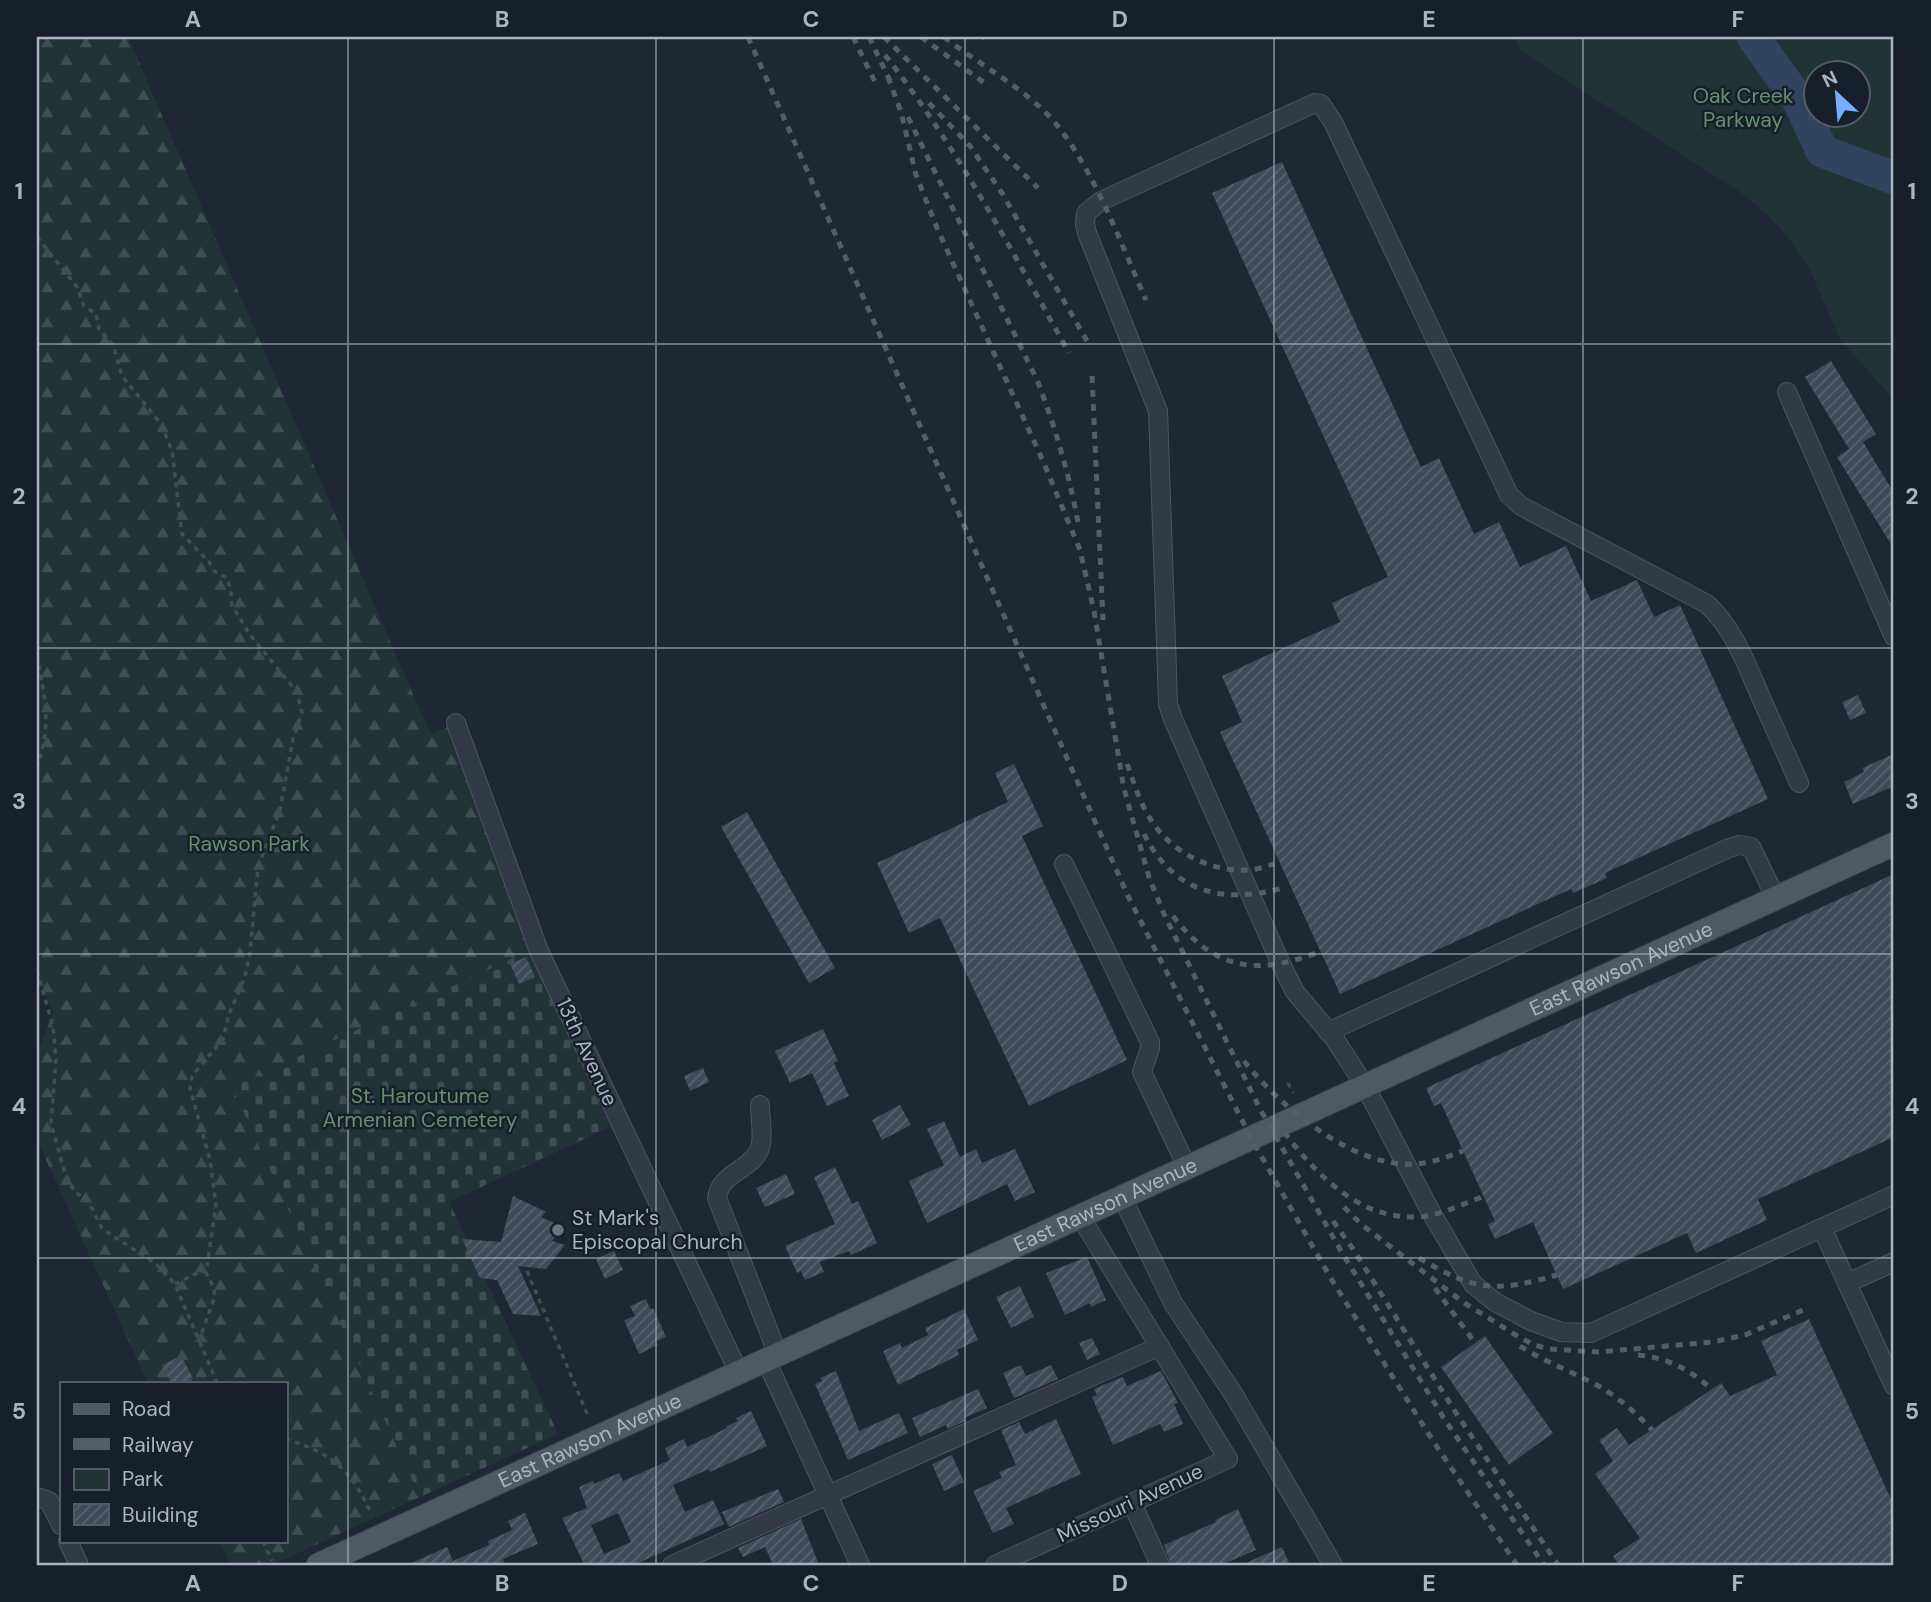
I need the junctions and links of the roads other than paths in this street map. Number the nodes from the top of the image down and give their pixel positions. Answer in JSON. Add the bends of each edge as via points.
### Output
{"nodes":[{"id":1,"x":1787,"y":393,"type":"dead end"},
{"id":2,"x":1894,"y":637,"type":"edge"},
{"id":3,"x":456,"y":723,"type":"dead end"},
{"id":4,"x":1799,"y":783,"type":"dead end"},
{"id":5,"x":1894,"y":844,"type":"edge"},
{"id":6,"x":1064,"y":864,"type":"dead end"},
{"id":7,"x":1776,"y":898,"type":"junction"},
{"id":8,"x":1328,"y":1031,"type":"junction"},
{"id":9,"x":1365,"y":1086,"type":"junction"},
{"id":10,"x":760,"y":1105,"type":"dead end"},
{"id":11,"x":1188,"y":1167,"type":"junction"},
{"id":12,"x":1894,"y":1195,"type":"edge"},
{"id":13,"x":1122,"y":1197,"type":"junction"},
{"id":14,"x":1080,"y":1216,"type":"junction"},
{"id":15,"x":1822,"y":1228,"type":"junction"},
{"id":16,"x":1894,"y":1262,"type":"edge"},
{"id":17,"x":1847,"y":1283,"type":"junction"},
{"id":18,"x":1160,"y":1346,"type":"junction"},
{"id":19,"x":772,"y":1358,"type":"junction"},
{"id":20,"x":739,"y":1373,"type":"junction"},
{"id":21,"x":1894,"y":1386,"type":"edge"},
{"id":22,"x":829,"y":1495,"type":"junction"},
{"id":23,"x":37,"y":1497,"type":"edge"},
{"id":24,"x":1132,"y":1503,"type":"junction"},
{"id":25,"x":60,"y":1523,"type":"edge"},
{"id":26,"x":68,"y":1542,"type":"edge"},
{"id":27,"x":79,"y":1565,"type":"edge"},
{"id":28,"x":318,"y":1565,"type":"edge"},
{"id":29,"x":671,"y":1565,"type":"edge"},
{"id":30,"x":860,"y":1565,"type":"edge"},
{"id":31,"x":995,"y":1565,"type":"edge"},
{"id":32,"x":1160,"y":1565,"type":"edge"},
{"id":33,"x":1333,"y":1565,"type":"edge"}],
"edges":[{"from":1,"to":2,"type":"street"},
{"from":3,"to":20,"type":"street","name":"13th Avenue","via":[[539,951]]},
{"from":4,"to":8,"type":"street","via":[[1743,657],[1718,614],[1521,506],[1509,495],[1321,104],[1101,201],[1086,213],[1085,224],[1150,388],[1160,425],[1171,712],[1281,964],[1296,992]]},
{"from":5,"to":7,"type":"main road","name":"East Rawson Avenue"},
{"from":6,"to":11,"type":"street","via":[[1150,1042],[1142,1072]]},
{"from":7,"to":8,"type":"street","via":[[1751,847],[1739,845]]},
{"from":7,"to":9,"type":"main road","name":"East Rawson Avenue"},
{"from":8,"to":9,"type":"street"},
{"from":9,"to":11,"type":"main road","name":"East Rawson Avenue"},
{"from":9,"to":15,"type":"street","via":[[1473,1284],[1495,1302],[1561,1332],[1591,1333]]},
{"from":10,"to":19,"type":"street","via":[[761,1144],[748,1165],[720,1186],[717,1198]]},
{"from":11,"to":13,"type":"main road","name":"East Rawson Avenue"},
{"from":12,"to":15,"type":"street"},
{"from":13,"to":14,"type":"main road","name":"East Rawson Avenue"},
{"from":13,"to":33,"type":"street","via":[[1173,1303],[1234,1395]]},
{"from":14,"to":18,"type":"street"},
{"from":14,"to":19,"type":"main road","name":"East Rawson Avenue"},
{"from":15,"to":17,"type":"street"},
{"from":16,"to":17,"type":"street"},
{"from":17,"to":21,"type":"street"},
{"from":18,"to":22,"type":"street"},
{"from":18,"to":24,"type":"street","name":"Missouri Avenue","via":[[1227,1459]]},
{"from":19,"to":20,"type":"main road","name":"East Rawson Avenue"},
{"from":19,"to":22,"type":"street"},
{"from":20,"to":28,"type":"main road","name":"East Rawson Avenue"},
{"from":22,"to":29,"type":"street"},
{"from":22,"to":30,"type":"street"},
{"from":23,"to":25,"type":"street","via":[[49,1501]]},
{"from":24,"to":31,"type":"street","name":"Missouri Avenue"},
{"from":24,"to":32,"type":"street"},
{"from":26,"to":27,"type":"street"}]}
